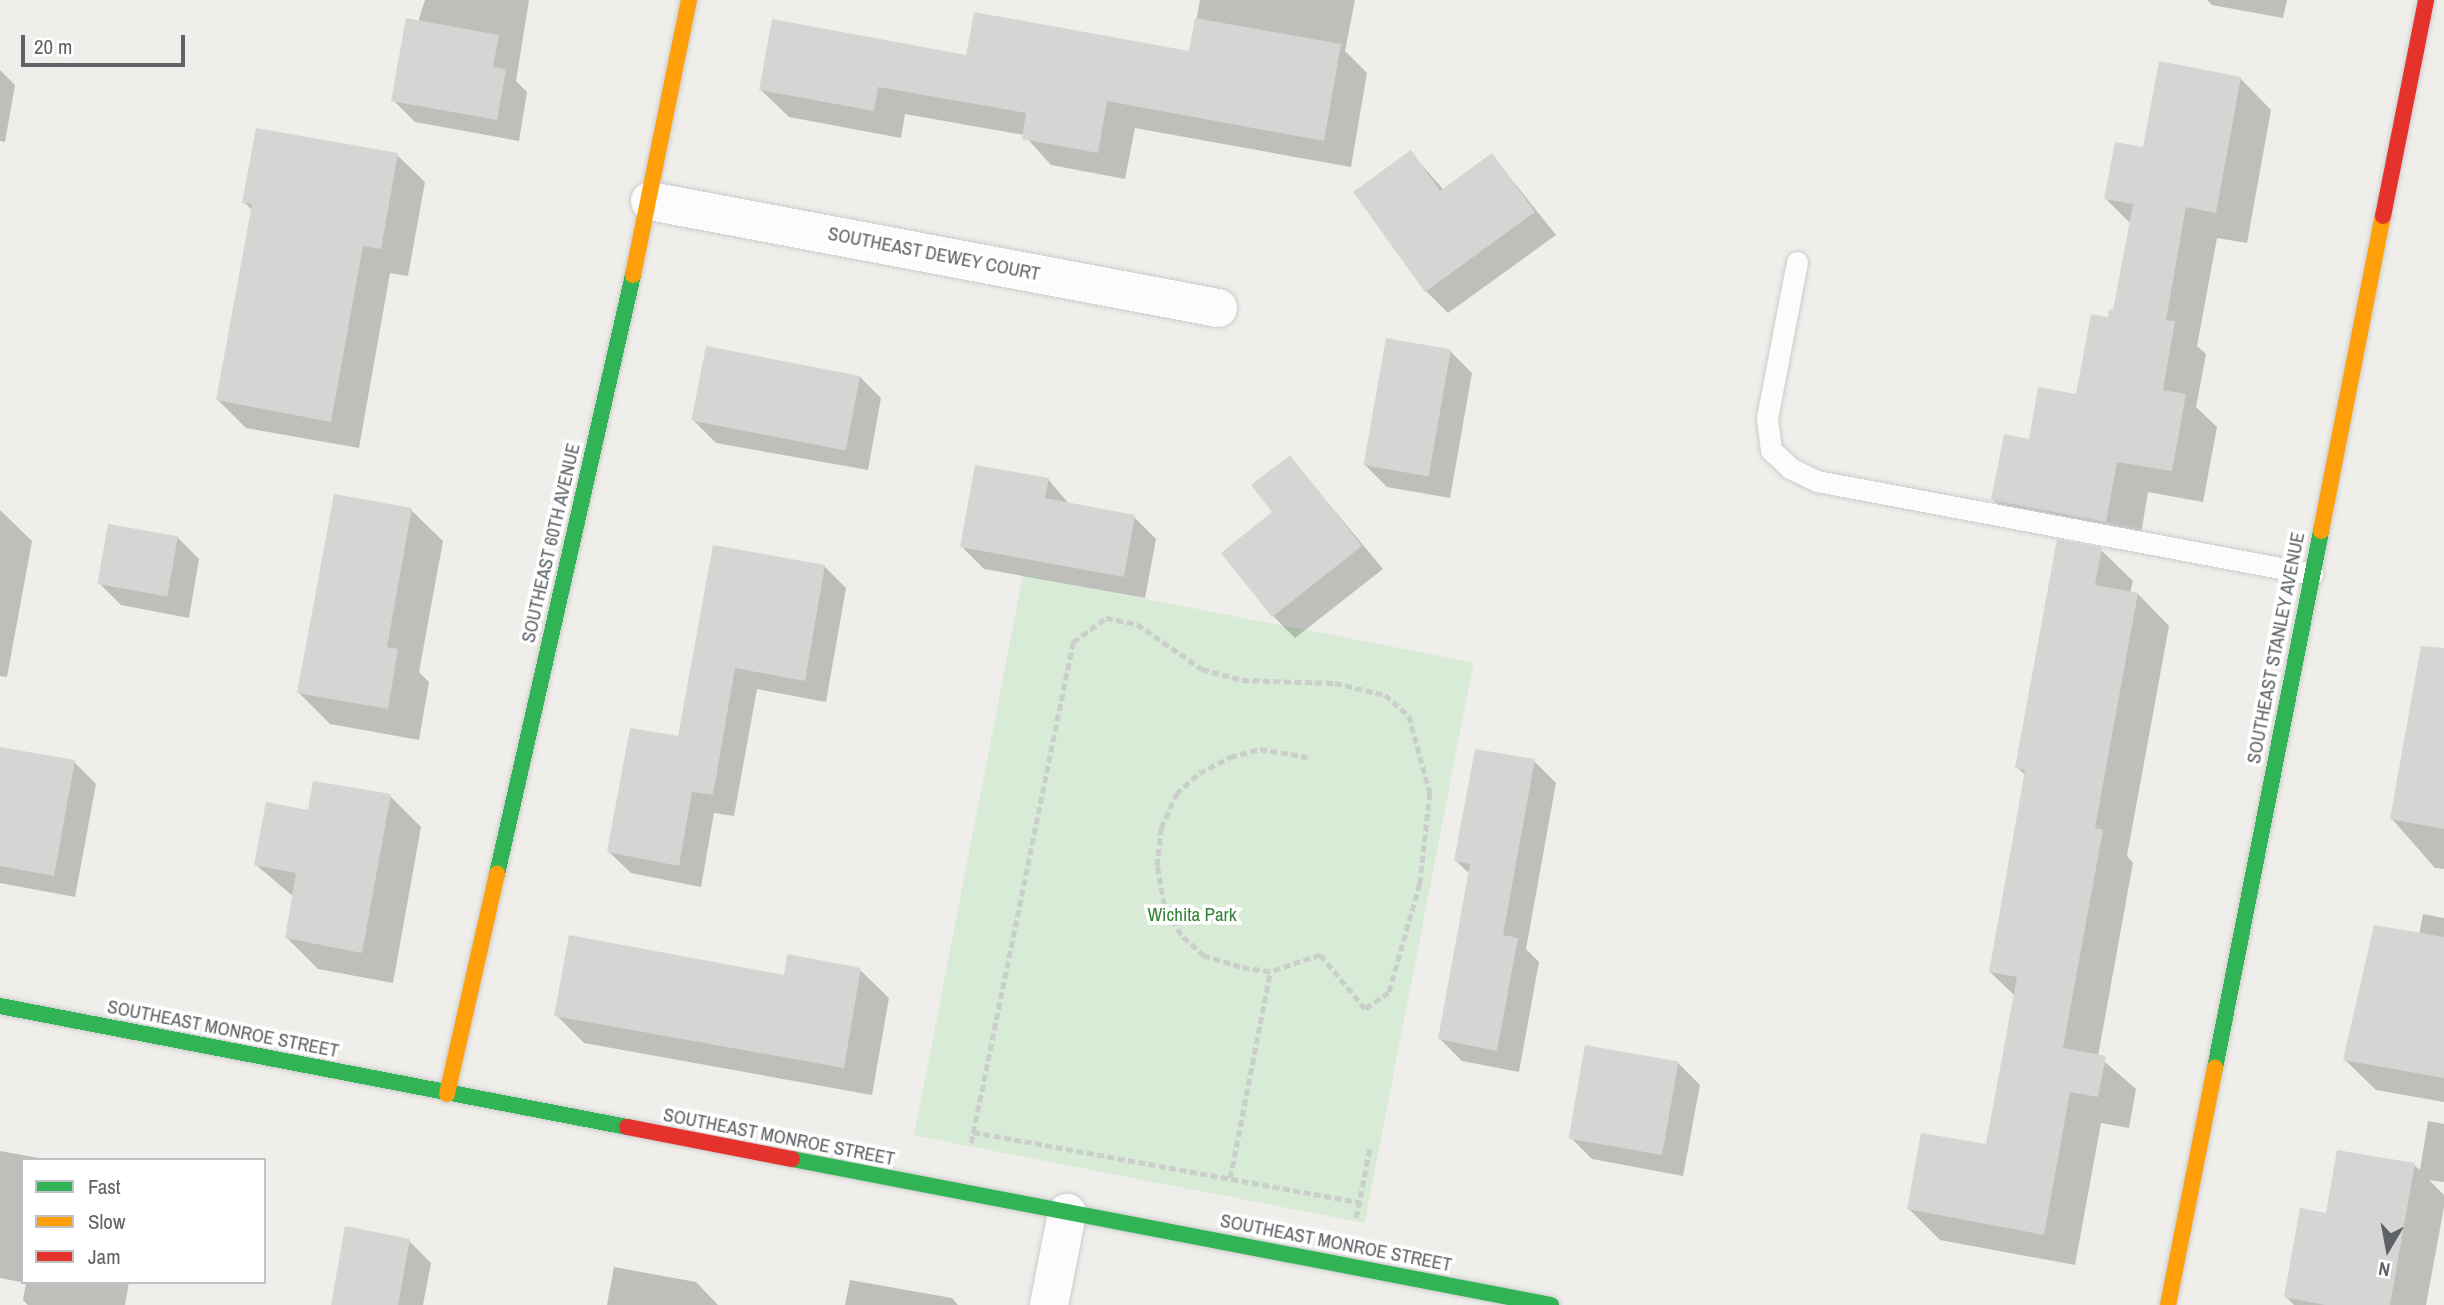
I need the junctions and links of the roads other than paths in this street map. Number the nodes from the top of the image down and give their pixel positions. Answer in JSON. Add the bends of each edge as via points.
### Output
{"nodes":[{"id":1,"x":689,"y":0,"type":"edge"},
{"id":2,"x":2426,"y":0,"type":"edge"},
{"id":3,"x":650,"y":201,"type":"junction"},
{"id":4,"x":1797,"y":262,"type":"dead end"},
{"id":5,"x":1218,"y":308,"type":"dead end"},
{"id":6,"x":2312,"y":574,"type":"junction"},
{"id":7,"x":0,"y":1006,"type":"edge"},
{"id":8,"x":447,"y":1094,"type":"junction"},
{"id":9,"x":1067,"y":1213,"type":"junction"},
{"id":10,"x":1049,"y":1305,"type":"edge"},
{"id":11,"x":1551,"y":1305,"type":"edge"},
{"id":12,"x":2168,"y":1305,"type":"edge"}],
"edges":[{"from":1,"to":3,"type":"street","name":"SOUTHEAST 60TH AVENUE"},
{"from":2,"to":6,"type":"street","name":"SOUTHEAST STANLEY AVENUE"},
{"from":3,"to":5,"type":"street","name":"SOUTHEAST DEWEY COURT"},
{"from":3,"to":8,"type":"street","name":"SOUTHEAST 60TH AVENUE"},
{"from":4,"to":6,"type":"lane","via":[[1767,418],[1771,450],[1790,468],[1817,481]]},
{"from":6,"to":12,"type":"street","name":"SOUTHEAST STANLEY AVENUE"},
{"from":7,"to":8,"type":"street","name":"SOUTHEAST MONROE STREET"},
{"from":8,"to":9,"type":"street","name":"SOUTHEAST MONROE STREET"},
{"from":9,"to":10,"type":"street"},
{"from":9,"to":11,"type":"street","name":"SOUTHEAST MONROE STREET"}]}
